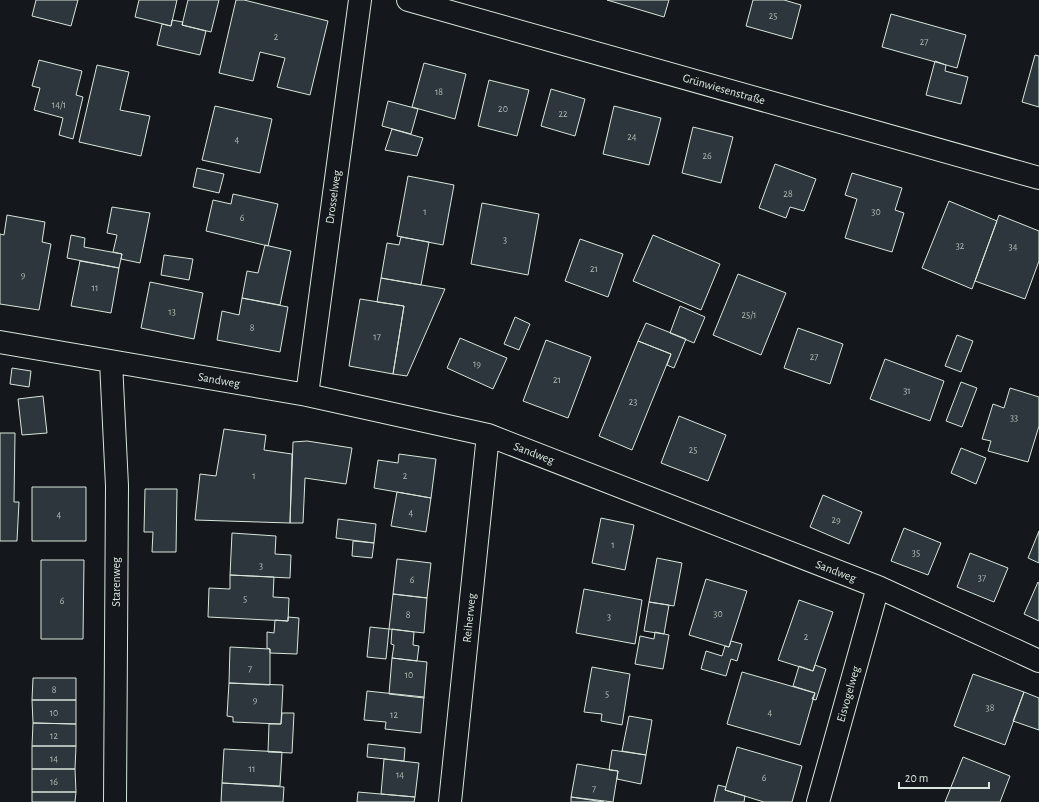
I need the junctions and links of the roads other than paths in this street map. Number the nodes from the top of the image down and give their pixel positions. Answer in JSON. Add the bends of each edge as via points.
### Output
{"nodes":[{"id":1,"x":360,"y":0,"type":"edge"},
{"id":2,"x":408,"y":0,"type":"edge"},
{"id":3,"x":1039,"y":178,"type":"edge"},
{"id":4,"x":0,"y":342,"type":"edge"},
{"id":5,"x":111,"y":362,"type":"junction"},
{"id":6,"x":307,"y":395,"type":"junction"},
{"id":7,"x":488,"y":435,"type":"junction"},
{"id":8,"x":878,"y":587,"type":"junction"},
{"id":9,"x":1039,"y":661,"type":"edge"},
{"id":10,"x":115,"y":802,"type":"edge"},
{"id":11,"x":450,"y":802,"type":"edge"},
{"id":12,"x":818,"y":802,"type":"edge"}],
"edges":[{"from":1,"to":6,"type":"street","name":"Drosselweg"},
{"from":2,"to":3,"type":"street","name":"Grünwiesenstraße"},
{"from":4,"to":5,"type":"street","name":"Sandweg"},
{"from":5,"to":6,"type":"street","name":"Sandweg"},
{"from":5,"to":10,"type":"street","name":"Starenweg","via":[[117,486]]},
{"from":6,"to":7,"type":"street","name":"Sandweg"},
{"from":7,"to":8,"type":"street","name":"Sandweg"},
{"from":7,"to":11,"type":"street","name":"Reiherweg"},
{"from":8,"to":9,"type":"street","name":"Sandweg"},
{"from":8,"to":12,"type":"street","name":"Eisvogelweg"}]}
